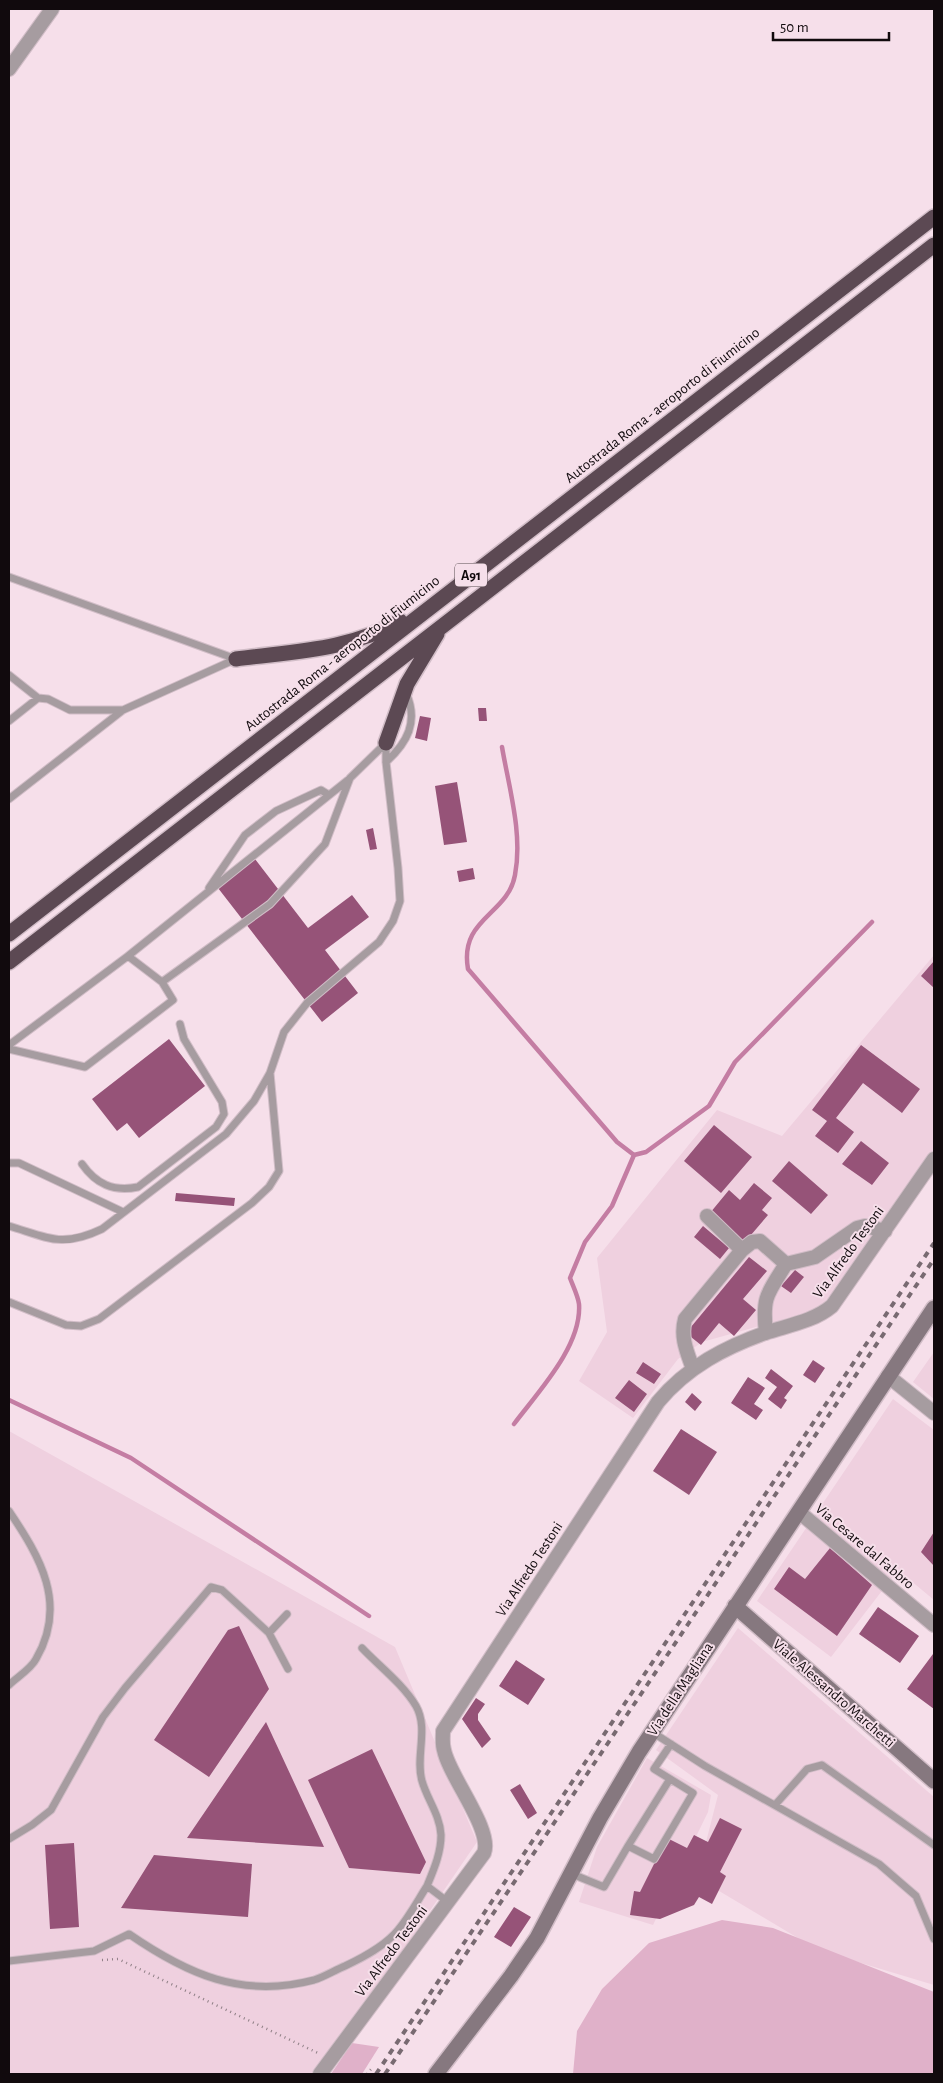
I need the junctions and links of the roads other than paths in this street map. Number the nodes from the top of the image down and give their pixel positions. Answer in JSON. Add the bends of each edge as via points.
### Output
{"nodes":[{"id":1,"x":52,"y":9,"type":"edge"},
{"id":2,"x":9,"y":69,"type":"edge"},
{"id":3,"x":934,"y":217,"type":"edge"},
{"id":4,"x":934,"y":245,"type":"edge"},
{"id":5,"x":9,"y":577,"type":"edge"},
{"id":6,"x":441,"y":599,"type":"junction"},
{"id":7,"x":442,"y":626,"type":"junction"},
{"id":8,"x":236,"y":659,"type":"junction"},
{"id":9,"x":9,"y":675,"type":"edge"},
{"id":10,"x":405,"y":691,"type":"junction"},
{"id":11,"x":38,"y":698,"type":"junction"},
{"id":12,"x":123,"y":710,"type":"junction"},
{"id":13,"x":9,"y":721,"type":"edge"},
{"id":14,"x":386,"y":743,"type":"junction"},
{"id":15,"x":386,"y":762,"type":"junction"},
{"id":16,"x":350,"y":778,"type":"junction"},
{"id":17,"x":329,"y":795,"type":"junction"},
{"id":18,"x":9,"y":799,"type":"edge"},
{"id":19,"x":205,"y":894,"type":"junction"},
{"id":20,"x":9,"y":934,"type":"edge"},
{"id":21,"x":128,"y":956,"type":"junction"},
{"id":22,"x":9,"y":962,"type":"edge"},
{"id":23,"x":162,"y":982,"type":"junction"},
{"id":24,"x":180,"y":1024,"type":"dead end"},
{"id":25,"x":9,"y":1047,"type":"edge"},
{"id":26,"x":270,"y":1073,"type":"junction"},
{"id":27,"x":934,"y":1160,"type":"edge"},
{"id":28,"x":9,"y":1163,"type":"edge"},
{"id":29,"x":82,"y":1164,"type":"dead end"},
{"id":30,"x":123,"y":1212,"type":"junction"},
{"id":31,"x":706,"y":1216,"type":"dead end"},
{"id":32,"x":9,"y":1226,"type":"edge"},
{"id":33,"x":885,"y":1231,"type":"junction"},
{"id":34,"x":742,"y":1250,"type":"junction"},
{"id":35,"x":786,"y":1264,"type":"junction"},
{"id":36,"x":9,"y":1302,"type":"edge"},
{"id":37,"x":934,"y":1308,"type":"edge"},
{"id":38,"x":766,"y":1333,"type":"junction"},
{"id":39,"x":693,"y":1369,"type":"junction"},
{"id":40,"x":888,"y":1376,"type":"junction"},
{"id":41,"x":934,"y":1413,"type":"edge"},
{"id":42,"x":799,"y":1512,"type":"junction"},
{"id":43,"x":10,"y":1515,"type":"edge"},
{"id":44,"x":735,"y":1606,"type":"junction"},
{"id":45,"x":287,"y":1614,"type":"dead end"},
{"id":46,"x":934,"y":1625,"type":"edge"},
{"id":47,"x":269,"y":1633,"type":"junction"},
{"id":48,"x":362,"y":1648,"type":"dead end"},
{"id":49,"x":288,"y":1668,"type":"dead end"},
{"id":50,"x":9,"y":1685,"type":"edge"},
{"id":51,"x":652,"y":1732,"type":"junction"},
{"id":52,"x":670,"y":1744,"type":"junction"},
{"id":53,"x":670,"y":1779,"type":"junction"},
{"id":54,"x":934,"y":1780,"type":"edge"},
{"id":55,"x":775,"y":1805,"type":"junction"},
{"id":56,"x":9,"y":1839,"type":"edge"},
{"id":57,"x":934,"y":1845,"type":"edge"},
{"id":58,"x":628,"y":1846,"type":"junction"},
{"id":59,"x":572,"y":1874,"type":"junction"},
{"id":60,"x":427,"y":1886,"type":"junction"},
{"id":61,"x":448,"y":1902,"type":"junction"},
{"id":62,"x":934,"y":1938,"type":"edge"},
{"id":63,"x":9,"y":1961,"type":"edge"},
{"id":64,"x":320,"y":2074,"type":"edge"},
{"id":65,"x":436,"y":2074,"type":"edge"}],
"edges":[{"from":1,"to":2,"type":"street"},
{"from":3,"to":6,"type":"highway","name":"Autostrada Roma - aeroporto di Fiumicino","number":"A91"},
{"from":4,"to":7,"type":"highway","number":"A91"},
{"from":5,"to":8,"type":"lane"},
{"from":6,"to":8,"type":"highway","via":[[361,640],[327,648]]},
{"from":6,"to":20,"type":"highway","name":"Autostrada Roma - aeroporto di Fiumicino","number":"A91"},
{"from":7,"to":10,"type":"highway"},
{"from":7,"to":22,"type":"highway","number":"A91"},
{"from":8,"to":12,"type":"lane"},
{"from":9,"to":11,"type":"lane"},
{"from":10,"to":14,"type":"highway"},
{"from":10,"to":15,"type":"lane","via":[[412,706],[410,730],[402,748]]},
{"from":11,"to":12,"type":"lane","via":[[48,699],[70,710]]},
{"from":11,"to":13,"type":"lane"},
{"from":12,"to":18,"type":"lane"},
{"from":14,"to":15,"type":"lane"},
{"from":14,"to":16,"type":"lane"},
{"from":15,"to":26,"type":"lane","via":[[400,900],[393,921],[379,942],[307,1003],[284,1032]]},
{"from":16,"to":17,"type":"lane"},
{"from":16,"to":23,"type":"lane","via":[[325,844],[270,904]]},
{"from":17,"to":19,"type":"lane"},
{"from":17,"to":19,"type":"lane","via":[[321,790],[276,810],[252,829]]},
{"from":19,"to":21,"type":"lane"},
{"from":21,"to":23,"type":"lane"},
{"from":21,"to":25,"type":"lane"},
{"from":23,"to":25,"type":"lane","via":[[173,1000],[85,1067]]},
{"from":24,"to":29,"type":"lane","via":[[184,1039],[222,1102],[222,1120],[138,1187],[125,1190],[104,1186]]},
{"from":26,"to":30,"type":"lane","via":[[254,1101],[226,1134]]},
{"from":26,"to":36,"type":"lane","via":[[279,1171],[269,1187],[252,1203],[99,1319],[81,1326],[66,1325]]},
{"from":27,"to":33,"type":"street","name":"Via Alfredo Testoni"},
{"from":28,"to":30,"type":"lane","via":[[19,1164]]},
{"from":30,"to":32,"type":"lane","via":[[102,1229],[82,1238],[57,1240]]},
{"from":31,"to":34,"type":"street"},
{"from":33,"to":35,"type":"street","via":[[865,1226],[857,1228],[815,1257]]},
{"from":33,"to":38,"type":"street","name":"Via Alfredo Testoni","via":[[832,1306],[815,1317]]},
{"from":34,"to":35,"type":"street","via":[[752,1242],[760,1242]]},
{"from":34,"to":39,"type":"street","via":[[685,1319],[682,1328],[684,1341]]},
{"from":35,"to":38,"type":"street","via":[[766,1297],[763,1308]]},
{"from":37,"to":40,"type":"main road","name":"Via della Magliana"},
{"from":38,"to":39,"type":"street","name":"Via Alfredo Testoni","via":[[726,1348]]},
{"from":39,"to":61,"type":"street","name":"Via Alfredo Testoni","via":[[658,1402],[443,1731],[443,1749],[448,1763],[487,1843],[481,1858]]},
{"from":40,"to":41,"type":"street"},
{"from":40,"to":42,"type":"main road","name":"Via della Magliana"},
{"from":42,"to":44,"type":"main road","name":"Via della Magliana"},
{"from":42,"to":46,"type":"street","name":"Via Cesare dal Fabbro"},
{"from":43,"to":50,"type":"lane","via":[[43,1566],[51,1598],[49,1626],[36,1660]]},
{"from":44,"to":51,"type":"main road","name":"Via della Magliana"},
{"from":44,"to":54,"type":"main road","name":"Viale Alessandro Marchetti"},
{"from":45,"to":47,"type":"lane"},
{"from":47,"to":49,"type":"lane"},
{"from":47,"to":56,"type":"lane","via":[[222,1590],[211,1587],[103,1717],[51,1810]]},
{"from":48,"to":60,"type":"lane","via":[[411,1698],[421,1722],[422,1780],[441,1834],[438,1860]]},
{"from":51,"to":52,"type":"lane"},
{"from":51,"to":59,"type":"main road","name":"Via della Magliana","via":[[600,1818]]},
{"from":52,"to":53,"type":"lane","via":[[654,1769]]},
{"from":52,"to":55,"type":"lane"},
{"from":53,"to":58,"type":"lane"},
{"from":53,"to":58,"type":"lane","via":[[693,1793],[654,1859]]},
{"from":55,"to":57,"type":"lane","via":[[807,1769],[822,1765]]},
{"from":55,"to":62,"type":"lane","via":[[879,1864],[916,1896]]},
{"from":58,"to":59,"type":"lane","via":[[604,1887]]},
{"from":59,"to":65,"type":"main road","name":"Via della Magliana","via":[[532,1945]]},
{"from":60,"to":61,"type":"lane"},
{"from":60,"to":63,"type":"lane","via":[[398,1931],[368,1955],[314,1980],[282,1985],[243,1985],[208,1978],[162,1957],[129,1934],[94,1951]]},
{"from":61,"to":64,"type":"street","name":"Via Alfredo Testoni"}]}
